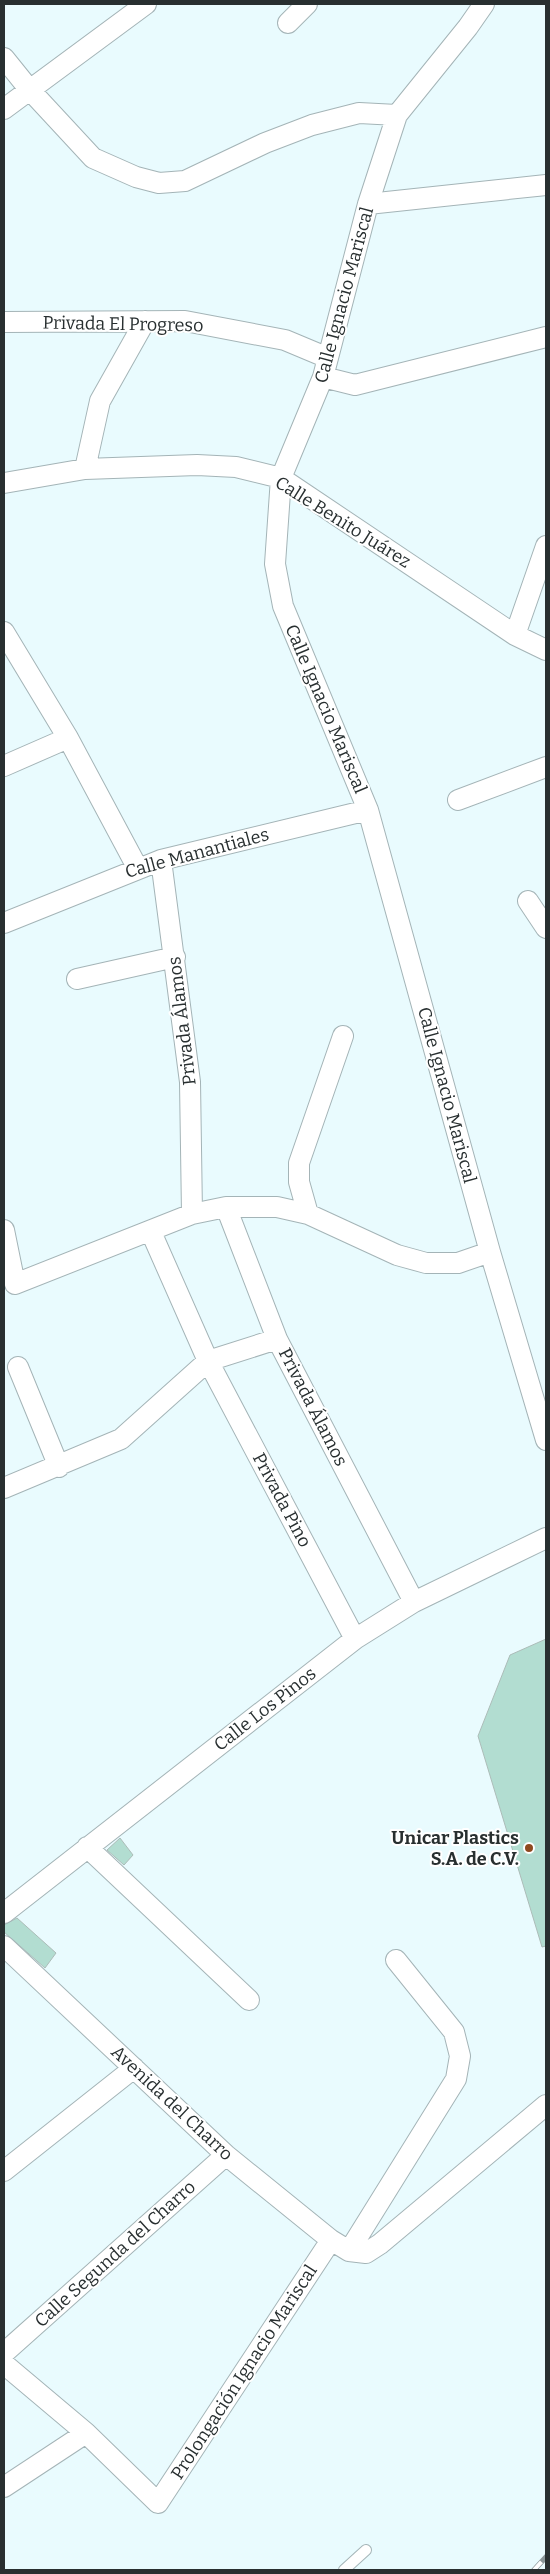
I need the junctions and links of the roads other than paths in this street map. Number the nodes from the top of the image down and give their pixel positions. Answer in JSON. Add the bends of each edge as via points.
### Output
{"nodes":[{"id":1,"x":146,"y":4,"type":"edge"},
{"id":2,"x":307,"y":4,"type":"edge"},
{"id":3,"x":484,"y":4,"type":"edge"},
{"id":4,"x":288,"y":23,"type":"dead end"},
{"id":5,"x":4,"y":58,"type":"edge"},
{"id":6,"x":29,"y":89,"type":"junction"},
{"id":7,"x":4,"y":109,"type":"edge"},
{"id":8,"x":397,"y":115,"type":"junction"},
{"id":9,"x":546,"y":185,"type":"edge"},
{"id":10,"x":368,"y":204,"type":"junction"},
{"id":11,"x":145,"y":321,"type":"junction"},
{"id":12,"x":4,"y":322,"type":"edge"},
{"id":13,"x":546,"y":337,"type":"edge"},
{"id":14,"x":328,"y":358,"type":"junction"},
{"id":15,"x":323,"y":377,"type":"junction"},
{"id":16,"x":85,"y":469,"type":"junction"},
{"id":17,"x":281,"y":478,"type":"junction"},
{"id":18,"x":4,"y":483,"type":"edge"},
{"id":19,"x":546,"y":546,"type":"edge"},
{"id":20,"x":4,"y":632,"type":"edge"},
{"id":21,"x":515,"y":634,"type":"junction"},
{"id":22,"x":546,"y":650,"type":"edge"},
{"id":23,"x":68,"y":738,"type":"junction"},
{"id":24,"x":4,"y":766,"type":"edge"},
{"id":25,"x":546,"y":767,"type":"edge"},
{"id":26,"x":458,"y":800,"type":"dead end"},
{"id":27,"x":368,"y":810,"type":"junction"},
{"id":28,"x":161,"y":860,"type":"junction"},
{"id":29,"x":137,"y":867,"type":"junction"},
{"id":30,"x":528,"y":901,"type":"dead end"},
{"id":31,"x":4,"y":922,"type":"edge"},
{"id":32,"x":546,"y":928,"type":"edge"},
{"id":33,"x":175,"y":957,"type":"junction"},
{"id":34,"x":77,"y":979,"type":"dead end"},
{"id":35,"x":343,"y":1036,"type":"dead end"},
{"id":36,"x":226,"y":1207,"type":"junction"},
{"id":37,"x":192,"y":1214,"type":"junction"},
{"id":38,"x":308,"y":1214,"type":"junction"},
{"id":39,"x":4,"y":1230,"type":"edge"},
{"id":40,"x":151,"y":1232,"type":"junction"},
{"id":41,"x":490,"y":1252,"type":"junction"},
{"id":42,"x":277,"y":1339,"type":"junction"},
{"id":43,"x":208,"y":1362,"type":"junction"},
{"id":44,"x":18,"y":1367,"type":"dead end"},
{"id":45,"x":546,"y":1440,"type":"edge"},
{"id":46,"x":59,"y":1467,"type":"junction"},
{"id":47,"x":4,"y":1488,"type":"edge"},
{"id":48,"x":546,"y":1538,"type":"edge"},
{"id":49,"x":414,"y":1602,"type":"junction"},
{"id":50,"x":355,"y":1639,"type":"junction"},
{"id":51,"x":87,"y":1847,"type":"junction"},
{"id":52,"x":4,"y":1913,"type":"edge"},
{"id":53,"x":4,"y":1946,"type":"edge"},
{"id":54,"x":396,"y":1960,"type":"dead end"},
{"id":55,"x":249,"y":2000,"type":"dead end"},
{"id":56,"x":134,"y":2068,"type":"junction"},
{"id":57,"x":546,"y":2105,"type":"edge"},
{"id":58,"x":226,"y":2155,"type":"junction"},
{"id":59,"x":4,"y":2171,"type":"edge"},
{"id":60,"x":331,"y":2240,"type":"junction"},
{"id":61,"x":349,"y":2251,"type":"junction"},
{"id":62,"x":4,"y":2353,"type":"edge"},
{"id":63,"x":4,"y":2364,"type":"edge"},
{"id":64,"x":86,"y":2432,"type":"junction"},
{"id":65,"x":4,"y":2487,"type":"edge"},
{"id":66,"x":366,"y":2550,"type":"dead end"},
{"id":67,"x":344,"y":2570,"type":"edge"}],
"edges":[{"from":1,"to":6,"type":"street"},
{"from":2,"to":4,"type":"street"},
{"from":3,"to":8,"type":"street","name":"Calle Ignacio Mariscal"},
{"from":5,"to":6,"type":"street"},
{"from":6,"to":7,"type":"street"},
{"from":6,"to":8,"type":"street","via":[[93,158],[159,184],[185,181],[312,125],[359,113]]},
{"from":8,"to":10,"type":"street","name":"Calle Ignacio Mariscal"},
{"from":9,"to":10,"type":"street"},
{"from":10,"to":14,"type":"street","name":"Calle Ignacio Mariscal"},
{"from":11,"to":12,"type":"street","name":"Privada El Progreso"},
{"from":11,"to":14,"type":"street","name":"Privada El Progreso","via":[[185,321],[285,340]]},
{"from":11,"to":16,"type":"street","via":[[100,401]]},
{"from":13,"to":15,"type":"street","via":[[355,384]]},
{"from":14,"to":15,"type":"street","name":"Calle Ignacio Mariscal"},
{"from":15,"to":17,"type":"street","name":"Calle Ignacio Mariscal"},
{"from":16,"to":17,"type":"street","name":"Calle Benito Juárez","via":[[197,465],[236,467]]},
{"from":16,"to":18,"type":"street","name":"Calle Benito Juárez"},
{"from":17,"to":21,"type":"street","name":"Calle Benito Juárez"},
{"from":17,"to":27,"type":"street","name":"Calle Ignacio Mariscal","via":[[275,564],[283,606]]},
{"from":19,"to":21,"type":"street"},
{"from":20,"to":23,"type":"street"},
{"from":21,"to":22,"type":"street","name":"Calle Benito Juárez"},
{"from":23,"to":24,"type":"street"},
{"from":23,"to":29,"type":"street"},
{"from":25,"to":26,"type":"street"},
{"from":27,"to":28,"type":"street","name":"Calle Manantiales"},
{"from":27,"to":41,"type":"street","name":"Calle Ignacio Mariscal"},
{"from":28,"to":29,"type":"street","name":"Calle Manantiales"},
{"from":28,"to":33,"type":"street","name":"Privada Álamos"},
{"from":29,"to":31,"type":"street","name":"Calle Manantiales"},
{"from":30,"to":32,"type":"street"},
{"from":33,"to":34,"type":"street"},
{"from":33,"to":37,"type":"street","name":"Privada Álamos","via":[[190,1082]]},
{"from":35,"to":38,"type":"street","via":[[299,1163],[299,1182]]},
{"from":36,"to":37,"type":"street"},
{"from":36,"to":38,"type":"street","via":[[277,1207]]},
{"from":36,"to":42,"type":"street","name":"Privada Álamos"},
{"from":37,"to":40,"type":"street"},
{"from":38,"to":41,"type":"street","via":[[397,1255],[426,1263],[458,1262]]},
{"from":39,"to":40,"type":"street","via":[[15,1284]]},
{"from":40,"to":43,"type":"street","name":"Privada Pino"},
{"from":41,"to":45,"type":"street","name":"Calle Ignacio Mariscal"},
{"from":42,"to":43,"type":"street"},
{"from":42,"to":49,"type":"street","name":"Privada Álamos"},
{"from":43,"to":46,"type":"street","via":[[121,1440]]},
{"from":43,"to":50,"type":"street","name":"Privada Pino"},
{"from":44,"to":46,"type":"street"},
{"from":46,"to":47,"type":"street"},
{"from":48,"to":49,"type":"street","name":"Calle Los Pinos"},
{"from":49,"to":50,"type":"street","name":"Calle Los Pinos"},
{"from":50,"to":51,"type":"street","name":"Calle Los Pinos"},
{"from":51,"to":52,"type":"street","name":"Calle Los Pinos"},
{"from":51,"to":55,"type":"street"},
{"from":53,"to":56,"type":"street","name":"Avenida del Charro"},
{"from":54,"to":61,"type":"street","via":[[454,2032],[460,2056],[456,2079]]},
{"from":56,"to":58,"type":"street","name":"Avenida del Charro"},
{"from":56,"to":59,"type":"street"},
{"from":57,"to":61,"type":"street","via":[[380,2244],[366,2253]]},
{"from":58,"to":60,"type":"street","name":"Avenida del Charro"},
{"from":58,"to":62,"type":"street","name":"Calle Segunda del Charro"},
{"from":60,"to":61,"type":"street","name":"Avenida del Charro"},
{"from":60,"to":64,"type":"street","name":"Prolongación Ignacio Mariscal","via":[[158,2503]]},
{"from":63,"to":64,"type":"street"},
{"from":64,"to":65,"type":"street"},
{"from":66,"to":67,"type":"lane"}]}
